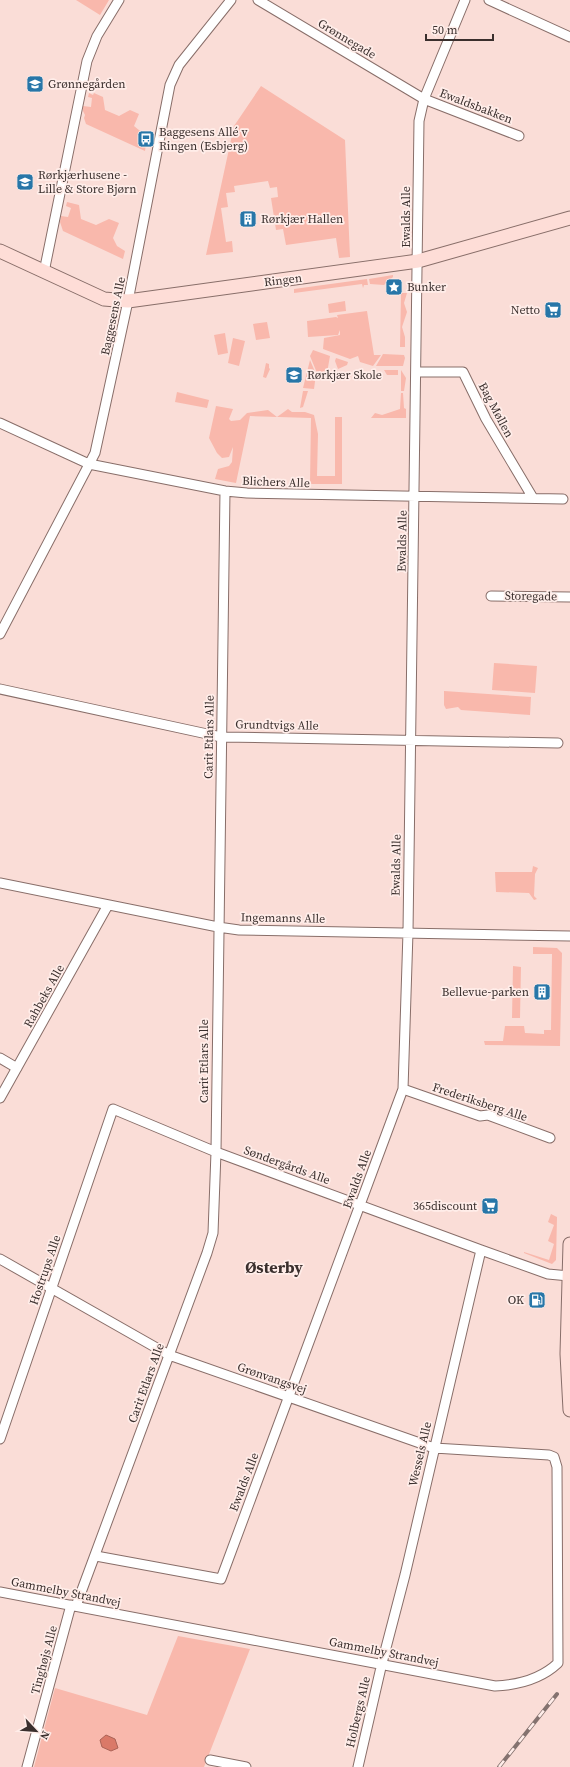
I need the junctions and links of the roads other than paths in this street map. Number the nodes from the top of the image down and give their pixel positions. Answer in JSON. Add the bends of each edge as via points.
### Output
{"nodes":[{"id":1,"x":119,"y":0,"type":"edge"},
{"id":2,"x":231,"y":0,"type":"edge"},
{"id":3,"x":258,"y":0,"type":"edge"},
{"id":4,"x":466,"y":0,"type":"edge"},
{"id":5,"x":489,"y":0,"type":"edge"},
{"id":6,"x":570,"y":37,"type":"edge"},
{"id":7,"x":424,"y":99,"type":"junction"},
{"id":8,"x":519,"y":136,"type":"dead end"},
{"id":9,"x":570,"y":218,"type":"edge"},
{"id":10,"x":0,"y":251,"type":"edge"},
{"id":11,"x":418,"y":261,"type":"junction"},
{"id":12,"x":44,"y":272,"type":"junction"},
{"id":13,"x":128,"y":302,"type":"junction"},
{"id":14,"x":416,"y":372,"type":"junction"},
{"id":15,"x":0,"y":423,"type":"edge"},
{"id":16,"x":89,"y":464,"type":"junction"},
{"id":17,"x":225,"y":491,"type":"junction"},
{"id":18,"x":414,"y":497,"type":"junction"},
{"id":19,"x":533,"y":498,"type":"junction"},
{"id":20,"x":563,"y":499,"type":"dead end"},
{"id":21,"x":491,"y":596,"type":"dead end"},
{"id":22,"x":570,"y":597,"type":"edge"},
{"id":23,"x":0,"y":634,"type":"edge"},
{"id":24,"x":0,"y":689,"type":"edge"},
{"id":25,"x":221,"y":736,"type":"junction"},
{"id":26,"x":410,"y":739,"type":"junction"},
{"id":27,"x":558,"y":742,"type":"dead end"},
{"id":28,"x":0,"y":882,"type":"edge"},
{"id":29,"x":108,"y":905,"type":"junction"},
{"id":30,"x":218,"y":927,"type":"junction"},
{"id":31,"x":408,"y":932,"type":"junction"},
{"id":32,"x":570,"y":936,"type":"edge"},
{"id":33,"x":0,"y":1058,"type":"edge"},
{"id":34,"x":17,"y":1068,"type":"junction"},
{"id":35,"x":403,"y":1089,"type":"junction"},
{"id":36,"x":0,"y":1098,"type":"edge"},
{"id":37,"x":113,"y":1109,"type":"joint"},
{"id":38,"x":550,"y":1138,"type":"dead end"},
{"id":39,"x":216,"y":1152,"type":"junction"},
{"id":40,"x":360,"y":1204,"type":"junction"},
{"id":41,"x":570,"y":1244,"type":"edge"},
{"id":42,"x":481,"y":1250,"type":"junction"},
{"id":43,"x":0,"y":1259,"type":"edge"},
{"id":44,"x":569,"y":1276,"type":"junction"},
{"id":45,"x":52,"y":1288,"type":"junction"},
{"id":46,"x":569,"y":1324,"type":"edge"},
{"id":47,"x":169,"y":1355,"type":"junction"},
{"id":48,"x":290,"y":1396,"type":"junction"},
{"id":49,"x":570,"y":1410,"type":"edge"},
{"id":50,"x":0,"y":1439,"type":"edge"},
{"id":51,"x":434,"y":1448,"type":"junction"},
{"id":52,"x":555,"y":1459,"type":"joint"},
{"id":53,"x":96,"y":1556,"type":"junction"},
{"id":54,"x":0,"y":1592,"type":"edge"},
{"id":55,"x":73,"y":1606,"type":"junction"},
{"id":56,"x":382,"y":1663,"type":"junction"},
{"id":57,"x":210,"y":1760,"type":"dead end"},
{"id":58,"x":27,"y":1767,"type":"edge"},
{"id":59,"x":246,"y":1767,"type":"edge"},
{"id":60,"x":358,"y":1767,"type":"edge"}],
"edges":[{"from":1,"to":12,"type":"street","via":[[97,36],[87,61]]},
{"from":2,"to":13,"type":"street","name":"Baggesens Alle","via":[[179,65],[170,85]]},
{"from":3,"to":7,"type":"street","name":"Grønnegade"},
{"from":4,"to":7,"type":"street","name":"Ewalds Alle"},
{"from":5,"to":6,"type":"street"},
{"from":7,"to":8,"type":"street","name":"Ewaldsbakken"},
{"from":7,"to":11,"type":"street","name":"Ewalds Alle","via":[[419,121]]},
{"from":9,"to":11,"type":"street","name":"Ringen"},
{"from":10,"to":12,"type":"street","name":"Ringen"},
{"from":11,"to":13,"type":"street","name":"Ringen"},
{"from":11,"to":14,"type":"street","name":"Ewalds Alle"},
{"from":12,"to":13,"type":"street","name":"Ringen","via":[[104,299]]},
{"from":13,"to":16,"type":"street","name":"Baggesens Alle","via":[[95,453]]},
{"from":14,"to":18,"type":"street","name":"Ewalds Alle"},
{"from":14,"to":19,"type":"street","name":"Bag Møllen","via":[[463,372],[486,419]]},
{"from":15,"to":16,"type":"street","name":"Blichers Alle"},
{"from":16,"to":17,"type":"street","name":"Blichers Alle"},
{"from":16,"to":23,"type":"street","name":"Baggesens Alle"},
{"from":17,"to":18,"type":"street","name":"Blichers Alle","via":[[247,494]]},
{"from":17,"to":25,"type":"street","name":"Carit Etlars Alle"},
{"from":18,"to":19,"type":"street","name":"Blichers Alle"},
{"from":18,"to":26,"type":"street","name":"Ewalds Alle"},
{"from":19,"to":20,"type":"street","name":"Blichers Alle"},
{"from":21,"to":22,"type":"street","name":"Storegade"},
{"from":24,"to":25,"type":"street","name":"Grundtvigs Alle"},
{"from":25,"to":26,"type":"street","name":"Grundtvigs Alle"},
{"from":25,"to":30,"type":"street","name":"Carit Etlars Alle"},
{"from":26,"to":27,"type":"street","name":"Grundtvigs Alle"},
{"from":26,"to":31,"type":"street","name":"Ewalds Alle"},
{"from":28,"to":29,"type":"street","name":"Ingemanns Alle"},
{"from":29,"to":30,"type":"street","name":"Ingemanns Alle"},
{"from":29,"to":34,"type":"street","name":"Rahbeks Alle"},
{"from":30,"to":31,"type":"street","name":"Ingemanns Alle","via":[[239,930]]},
{"from":30,"to":39,"type":"street","name":"Carit Etlars Alle"},
{"from":31,"to":32,"type":"street","name":"Ingemanns Alle"},
{"from":31,"to":35,"type":"street","name":"Ewalds Alle"},
{"from":33,"to":34,"type":"street"},
{"from":34,"to":36,"type":"street","name":"Rahbeks Alle"},
{"from":35,"to":38,"type":"street","name":"Frederiksberg Alle","via":[[480,1116],[488,1115]]},
{"from":35,"to":40,"type":"street","name":"Ewalds Alle"},
{"from":37,"to":39,"type":"street","name":"Søndergårds Alle"},
{"from":37,"to":45,"type":"street","name":"Hostrups Alle"},
{"from":39,"to":40,"type":"street","name":"Søndergårds Alle"},
{"from":39,"to":47,"type":"street","name":"Carit Etlars Alle","via":[[213,1233],[208,1253]]},
{"from":40,"to":42,"type":"street","name":"Søndergårds Alle"},
{"from":40,"to":48,"type":"street","name":"Ewalds Alle"},
{"from":41,"to":44,"type":"street"},
{"from":42,"to":44,"type":"street","name":"Søndergårds Alle","via":[[548,1274]]},
{"from":42,"to":51,"type":"street","name":"Wessels Alle"},
{"from":43,"to":45,"type":"street","name":"Grønvangsvej"},
{"from":44,"to":46,"type":"street"},
{"from":45,"to":47,"type":"street","name":"Grønvangsvej"},
{"from":45,"to":50,"type":"street","name":"Hostrups Alle"},
{"from":46,"to":49,"type":"street"},
{"from":47,"to":48,"type":"street","name":"Grønvangsvej"},
{"from":47,"to":53,"type":"street","name":"Carit Etlars Alle"},
{"from":48,"to":51,"type":"street","name":"Grønvangsvej"},
{"from":48,"to":53,"type":"street","name":"Ewalds Alle","via":[[221,1579]]},
{"from":51,"to":52,"type":"street","name":"Grønvangsvej","via":[[549,1455]]},
{"from":51,"to":56,"type":"street","name":"Wessels Alle","via":[[406,1575]]},
{"from":52,"to":56,"type":"street","name":"Gammelby Strandvej","via":[[558,1663],[548,1672],[516,1685],[495,1686]]},
{"from":53,"to":55,"type":"street","name":"Carit Etlars Alle"},
{"from":54,"to":55,"type":"street","name":"Gammelby Strandvej"},
{"from":55,"to":56,"type":"street","name":"Gammelby Strandvej"},
{"from":55,"to":58,"type":"street","name":"Tinghøjs Alle"},
{"from":56,"to":60,"type":"street","name":"Holbergs Alle"},
{"from":57,"to":59,"type":"street"}]}
